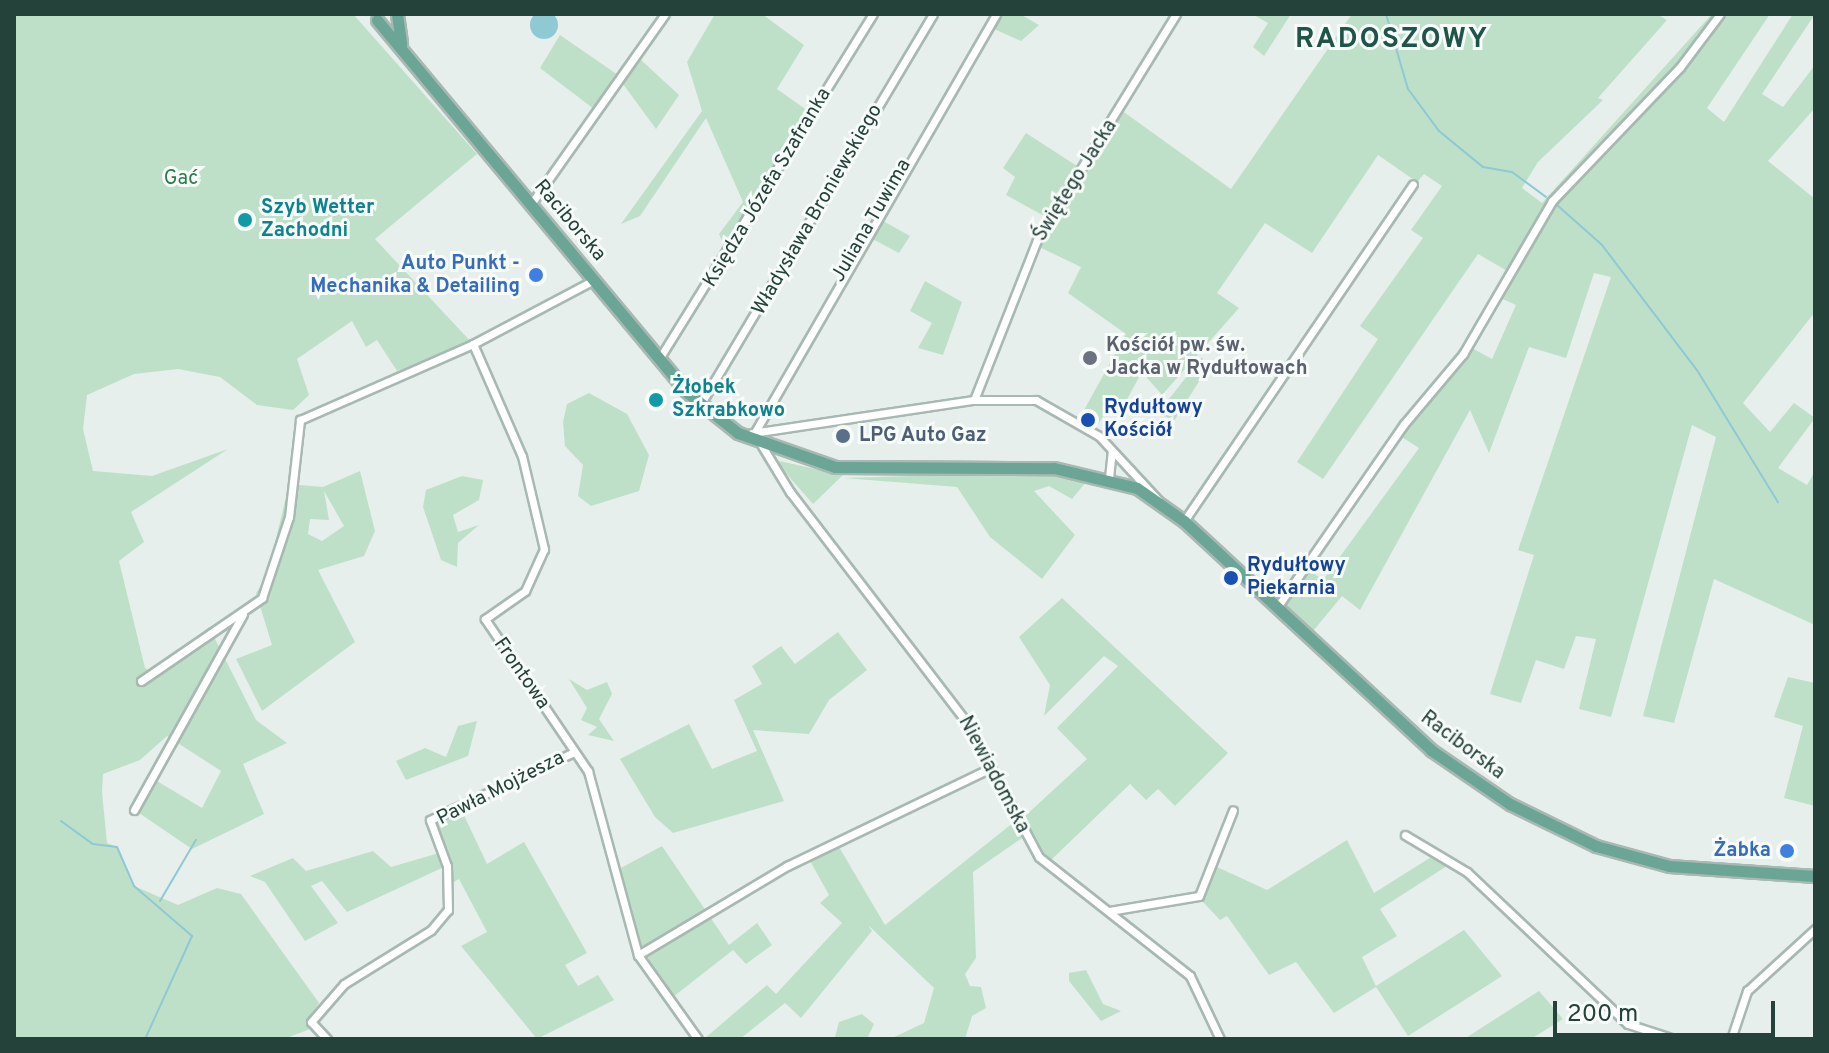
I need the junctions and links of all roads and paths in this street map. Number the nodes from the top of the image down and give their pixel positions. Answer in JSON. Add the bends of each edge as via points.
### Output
{"nodes":[{"id":1,"x":394,"y":14,"type":"edge"},
{"id":2,"x":665,"y":14,"type":"edge"},
{"id":3,"x":873,"y":14,"type":"edge"},
{"id":4,"x":933,"y":14,"type":"edge"},
{"id":5,"x":996,"y":14,"type":"edge"},
{"id":6,"x":1176,"y":14,"type":"edge"},
{"id":7,"x":1720,"y":14,"type":"edge"},
{"id":8,"x":378,"y":17,"type":"edge"},
{"id":9,"x":404,"y":52,"type":"junction"},
{"id":10,"x":1413,"y":184,"type":"dead end"},
{"id":11,"x":531,"y":204,"type":"junction"},
{"id":12,"x":590,"y":283,"type":"junction"},
{"id":13,"x":473,"y":344,"type":"junction"},
{"id":14,"x":659,"y":359,"type":"junction"},
{"id":15,"x":974,"y":400,"type":"junction"},
{"id":16,"x":700,"y":405,"type":"junction"},
{"id":17,"x":755,"y":432,"type":"junction"},
{"id":18,"x":742,"y":435,"type":"junction"},
{"id":19,"x":762,"y":446,"type":"junction"},
{"id":20,"x":1111,"y":449,"type":"junction"},
{"id":21,"x":1109,"y":478,"type":"junction"},
{"id":22,"x":1159,"y":501,"type":"junction"},
{"id":23,"x":1184,"y":521,"type":"junction"},
{"id":24,"x":1278,"y":606,"type":"junction"},
{"id":25,"x":243,"y":614,"type":"junction"},
{"id":26,"x":141,"y":681,"type":"dead end"},
{"id":27,"x":574,"y":752,"type":"junction"},
{"id":28,"x":991,"y":768,"type":"junction"},
{"id":29,"x":134,"y":810,"type":"dead end"},
{"id":30,"x":1233,"y":810,"type":"dead end"},
{"id":31,"x":1405,"y":835,"type":"dead end"},
{"id":32,"x":1815,"y":876,"type":"edge"},
{"id":33,"x":1109,"y":911,"type":"junction"},
{"id":34,"x":1815,"y":929,"type":"edge"},
{"id":35,"x":638,"y":955,"type":"junction"},
{"id":36,"x":327,"y":1039,"type":"edge"},
{"id":37,"x":698,"y":1039,"type":"edge"},
{"id":38,"x":1220,"y":1039,"type":"edge"},
{"id":39,"x":1674,"y":1039,"type":"edge"},
{"id":40,"x":1731,"y":1039,"type":"edge"}],
"edges":[{"from":1,"to":8,"type":"main road"},
{"from":1,"to":9,"type":"main road"},
{"from":2,"to":11,"type":"street"},
{"from":3,"to":14,"type":"street","name":"Księdza Józefa Szafranka"},
{"from":4,"to":16,"type":"street","name":"Władysława Broniewskiego"},
{"from":5,"to":17,"type":"street","name":"Juliana Tuwima"},
{"from":6,"to":15,"type":"street","name":"Świętego Jacka","via":[[1037,240]]},
{"from":7,"to":24,"type":"street","via":[[1680,67],[1552,201],[1463,354],[1404,424]]},
{"from":8,"to":9,"type":"main road","name":"Raciborska"},
{"from":9,"to":11,"type":"main road","name":"Raciborska"},
{"from":10,"to":23,"type":"street"},
{"from":11,"to":12,"type":"main road","name":"Raciborska"},
{"from":12,"to":13,"type":"street"},
{"from":12,"to":14,"type":"main road","name":"Raciborska"},
{"from":13,"to":25,"type":"street","via":[[300,420],[283,541],[266,590]]},
{"from":13,"to":27,"type":"street","name":"Frontowa","via":[[522,456],[544,549],[525,591],[485,619]]},
{"from":14,"to":16,"type":"main road","name":"Raciborska"},
{"from":15,"to":17,"type":"street","name":"Raciborska"},
{"from":15,"to":20,"type":"street","name":"Raciborska","via":[[1036,400],[1070,414]]},
{"from":16,"to":18,"type":"main road","name":"Raciborska"},
{"from":17,"to":18,"type":"street","name":"Raciborska"},
{"from":18,"to":19,"type":"main road","name":"Raciborska"},
{"from":19,"to":21,"type":"main road","name":"Raciborska","via":[[853,469],[1054,468]]},
{"from":19,"to":28,"type":"street","name":"Niewiadomska","via":[[767,461],[966,721]]},
{"from":20,"to":21,"type":"street"},
{"from":20,"to":22,"type":"street","name":"Raciborska"},
{"from":21,"to":22,"type":"main road","name":"Raciborska"},
{"from":22,"to":23,"type":"main road","name":"Raciborska"},
{"from":23,"to":24,"type":"main road","name":"Raciborska"},
{"from":24,"to":32,"type":"main road","name":"Raciborska","via":[[1431,750],[1556,829],[1683,869]]},
{"from":25,"to":26,"type":"street","via":[[224,618]]},
{"from":25,"to":29,"type":"street"},
{"from":27,"to":35,"type":"street","name":"Frontowa","via":[[588,771]]},
{"from":27,"to":36,"type":"street","name":"Pawła Mojżesza","via":[[430,820],[447,866],[448,910],[431,930],[344,984],[311,1022]]},
{"from":28,"to":33,"type":"street","name":"Niewiadomska","via":[[1039,857]]},
{"from":28,"to":35,"type":"street","via":[[787,866]]},
{"from":30,"to":33,"type":"street","via":[[1199,896]]},
{"from":31,"to":39,"type":"street","via":[[1467,872],[1628,1024]]},
{"from":33,"to":38,"type":"street","name":"Niewiadomska","via":[[1196,984]]},
{"from":34,"to":40,"type":"street","via":[[1747,991]]},
{"from":35,"to":37,"type":"street","name":"Frontowa"}]}
